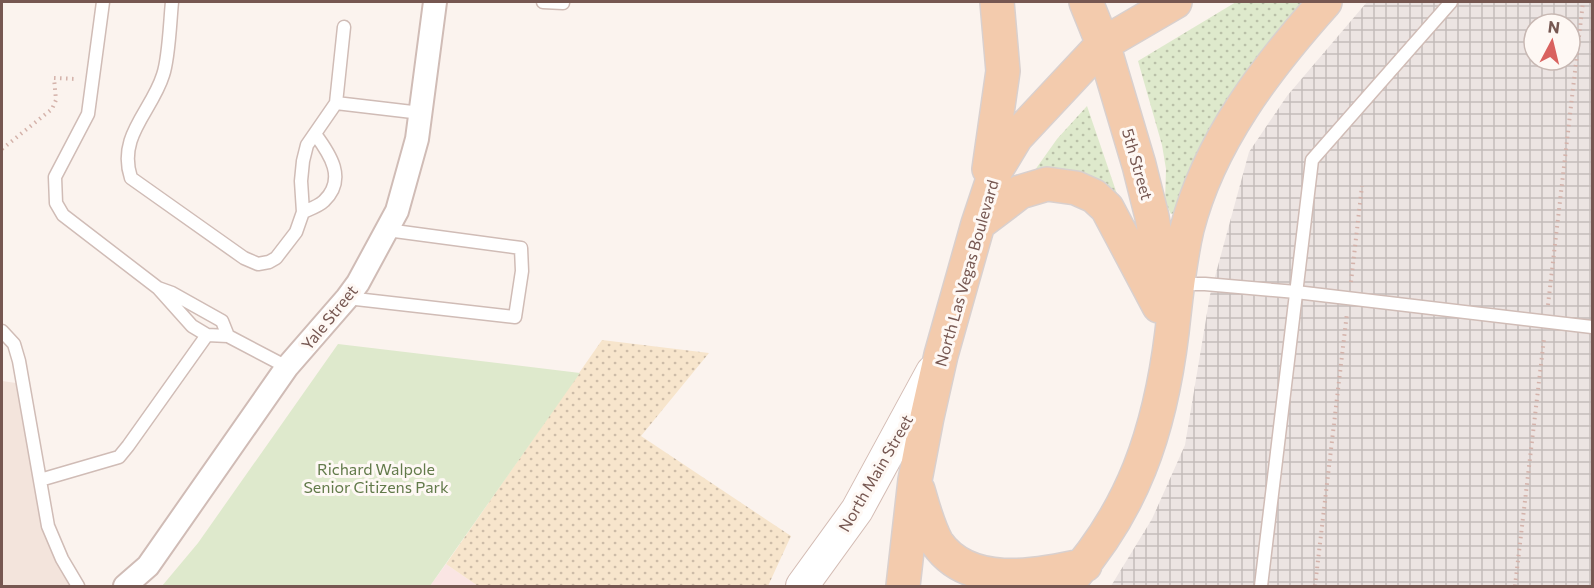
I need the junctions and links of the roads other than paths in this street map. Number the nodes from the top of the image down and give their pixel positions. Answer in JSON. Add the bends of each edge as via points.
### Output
{"nodes":[{"id":1,"x":103,"y":2,"type":"edge"},
{"id":2,"x":172,"y":2,"type":"edge"},
{"id":3,"x":435,"y":2,"type":"edge"},
{"id":4,"x":543,"y":2,"type":"edge"},
{"id":5,"x":998,"y":2,"type":"edge"},
{"id":6,"x":1086,"y":2,"type":"edge"},
{"id":7,"x":1175,"y":2,"type":"edge"},
{"id":8,"x":1325,"y":2,"type":"edge"},
{"id":9,"x":1451,"y":2,"type":"edge"},
{"id":10,"x":562,"y":3,"type":"dead end"},
{"id":11,"x":345,"y":27,"type":"dead end"},
{"id":12,"x":1102,"y":44,"type":"junction"},
{"id":13,"x":336,"y":103,"type":"junction"},
{"id":14,"x":421,"y":113,"type":"junction"},
{"id":15,"x":315,"y":134,"type":"junction"},
{"id":16,"x":303,"y":212,"type":"junction"},
{"id":17,"x":978,"y":224,"type":"junction"},
{"id":18,"x":387,"y":230,"type":"junction"},
{"id":19,"x":1176,"y":284,"type":"junction"},
{"id":20,"x":158,"y":288,"type":"junction"},
{"id":21,"x":1296,"y":292,"type":"junction"},
{"id":22,"x":347,"y":298,"type":"junction"},
{"id":23,"x":1593,"y":327,"type":"edge"},
{"id":24,"x":2,"y":331,"type":"edge"},
{"id":25,"x":1172,"y":332,"type":"junction"},
{"id":26,"x":207,"y":335,"type":"junction"},
{"id":27,"x":228,"y":336,"type":"junction"},
{"id":28,"x":941,"y":355,"type":"junction"},
{"id":29,"x":287,"y":367,"type":"junction"},
{"id":30,"x":40,"y":480,"type":"junction"},
{"id":31,"x":915,"y":480,"type":"junction"},
{"id":32,"x":1077,"y":579,"type":"edge"},
{"id":33,"x":78,"y":586,"type":"edge"},
{"id":34,"x":125,"y":586,"type":"edge"},
{"id":35,"x":802,"y":586,"type":"edge"},
{"id":36,"x":903,"y":586,"type":"edge"},
{"id":37,"x":1050,"y":586,"type":"edge"},
{"id":38,"x":1261,"y":586,"type":"edge"}],
"edges":[{"from":1,"to":20,"type":"lane","via":[[88,114],[55,177],[56,203],[63,215]]},
{"from":2,"to":16,"type":"lane","via":[[164,75],[135,126],[127,166],[130,178],[258,264],[276,258],[296,232]]},
{"from":3,"to":14,"type":"street","name":"Yale Street"},
{"from":4,"to":10,"type":"lane"},
{"from":5,"to":17,"type":"main road","via":[[1003,71]]},
{"from":6,"to":12,"type":"main road","name":"5th Street"},
{"from":7,"to":12,"type":"main road","name":"North Las Vegas Boulevard"},
{"from":8,"to":19,"type":"main road","via":[[1254,88],[1216,152],[1188,228]]},
{"from":9,"to":21,"type":"lane","via":[[1312,160]]},
{"from":11,"to":13,"type":"lane"},
{"from":12,"to":17,"type":"main road","name":"North Las Vegas Boulevard","via":[[1016,137],[996,170]]},
{"from":12,"to":25,"type":"main road","name":"5th Street","via":[[1152,217]]},
{"from":13,"to":14,"type":"lane"},
{"from":13,"to":15,"type":"lane"},
{"from":14,"to":18,"type":"street","name":"Yale Street","via":[[397,211]]},
{"from":15,"to":16,"type":"lane","via":[[303,161]]},
{"from":15,"to":16,"type":"lane","via":[[334,165],[336,176],[333,189],[323,202]]},
{"from":17,"to":25,"type":"main road","via":[[1020,192],[1047,184],[1076,188],[1094,196],[1107,208]]},
{"from":17,"to":28,"type":"main road","name":"North Las Vegas Boulevard"},
{"from":18,"to":22,"type":"street","name":"Yale Street"},
{"from":18,"to":22,"type":"lane","via":[[521,248],[515,317]]},
{"from":19,"to":21,"type":"lane"},
{"from":19,"to":25,"type":"main road"},
{"from":20,"to":26,"type":"lane","via":[[192,326]]},
{"from":20,"to":27,"type":"lane","via":[[222,321]]},
{"from":21,"to":23,"type":"lane"},
{"from":21,"to":38,"type":"lane"},
{"from":22,"to":29,"type":"street","name":"Yale Street"},
{"from":24,"to":30,"type":"lane","via":[[14,344],[20,361]]},
{"from":25,"to":32,"type":"main road","via":[[1156,424],[1147,452],[1119,514]]},
{"from":26,"to":27,"type":"lane"},
{"from":26,"to":30,"type":"lane","via":[[119,457]]},
{"from":27,"to":29,"type":"lane"},
{"from":28,"to":31,"type":"main road","name":"North Las Vegas Boulevard"},
{"from":28,"to":35,"type":"main road","name":"North Main Street","via":[[857,510]]},
{"from":29,"to":34,"type":"street","name":"Yale Street","via":[[172,534],[148,566]]},
{"from":30,"to":33,"type":"lane","via":[[48,526]]},
{"from":31,"to":32,"type":"main road","via":[[936,541],[949,559],[969,575],[1003,581],[1044,574]]},
{"from":31,"to":36,"type":"main road","name":"North Las Vegas Boulevard"},
{"from":32,"to":37,"type":"main road"}]}
